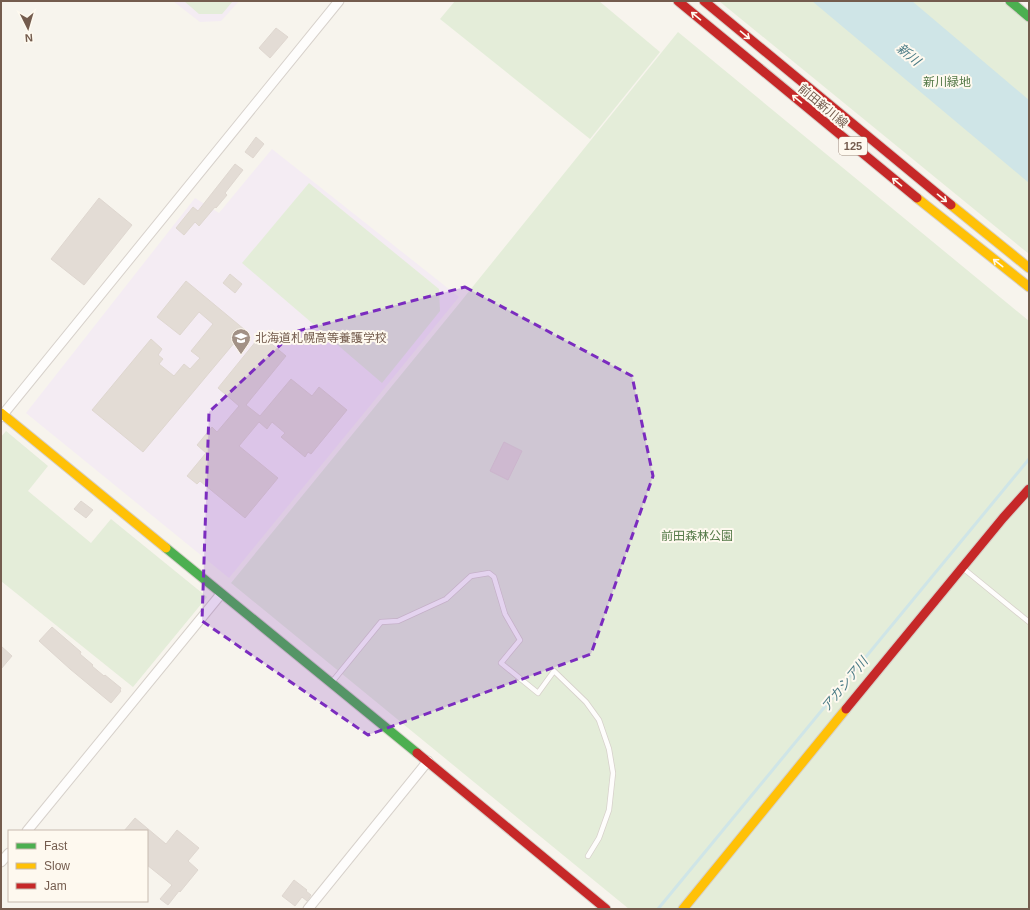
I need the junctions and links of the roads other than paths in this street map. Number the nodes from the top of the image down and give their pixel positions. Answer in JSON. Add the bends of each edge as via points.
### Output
{"nodes":[{"id":1,"x":339,"y":1,"type":"edge"},
{"id":2,"x":678,"y":1,"type":"edge"},
{"id":3,"x":704,"y":1,"type":"edge"},
{"id":4,"x":1010,"y":1,"type":"edge"},
{"id":5,"x":1029,"y":17,"type":"edge"},
{"id":6,"x":1029,"y":268,"type":"edge"},
{"id":7,"x":1029,"y":287,"type":"edge"},
{"id":8,"x":2,"y":415,"type":"edge"},
{"id":9,"x":1029,"y":488,"type":"edge"},
{"id":10,"x":962,"y":568,"type":"junction"},
{"id":11,"x":221,"y":594,"type":"junction"},
{"id":12,"x":1029,"y":622,"type":"edge"},
{"id":13,"x":330,"y":683,"type":"junction"},
{"id":14,"x":428,"y":761,"type":"junction"},
{"id":15,"x":28,"y":830,"type":"edge"},
{"id":16,"x":8,"y":853,"type":"edge"},
{"id":17,"x":588,"y":856,"type":"dead end"},
{"id":18,"x":1,"y":862,"type":"edge"},
{"id":19,"x":308,"y":909,"type":"edge"},
{"id":20,"x":606,"y":909,"type":"edge"},
{"id":21,"x":683,"y":909,"type":"edge"}],
"edges":[{"from":1,"to":8,"type":"street"},
{"from":7,"to":2,"type":"street","name":"前田新川線","number":"125","one_way":true,"via":[[904,188]]},
{"from":3,"to":6,"type":"street","name":"前田新川線","number":"125","one_way":true},
{"from":4,"to":5,"type":"street"},
{"from":8,"to":11,"type":"street"},
{"from":9,"to":10,"type":"street"},
{"from":10,"to":12,"type":"lane"},
{"from":10,"to":21,"type":"street"},
{"from":11,"to":13,"type":"street"},
{"from":11,"to":15,"type":"street"},
{"from":13,"to":14,"type":"street"},
{"from":13,"to":17,"type":"lane","via":[[381,622],[398,621],[446,599],[471,576],[489,573],[494,577],[505,614],[520,640],[501,663],[538,693],[554,671],[586,702],[599,720],[609,749],[612,773],[609,810],[599,838]]},
{"from":14,"to":19,"type":"street"},
{"from":14,"to":20,"type":"street"},
{"from":16,"to":18,"type":"street"}]}
